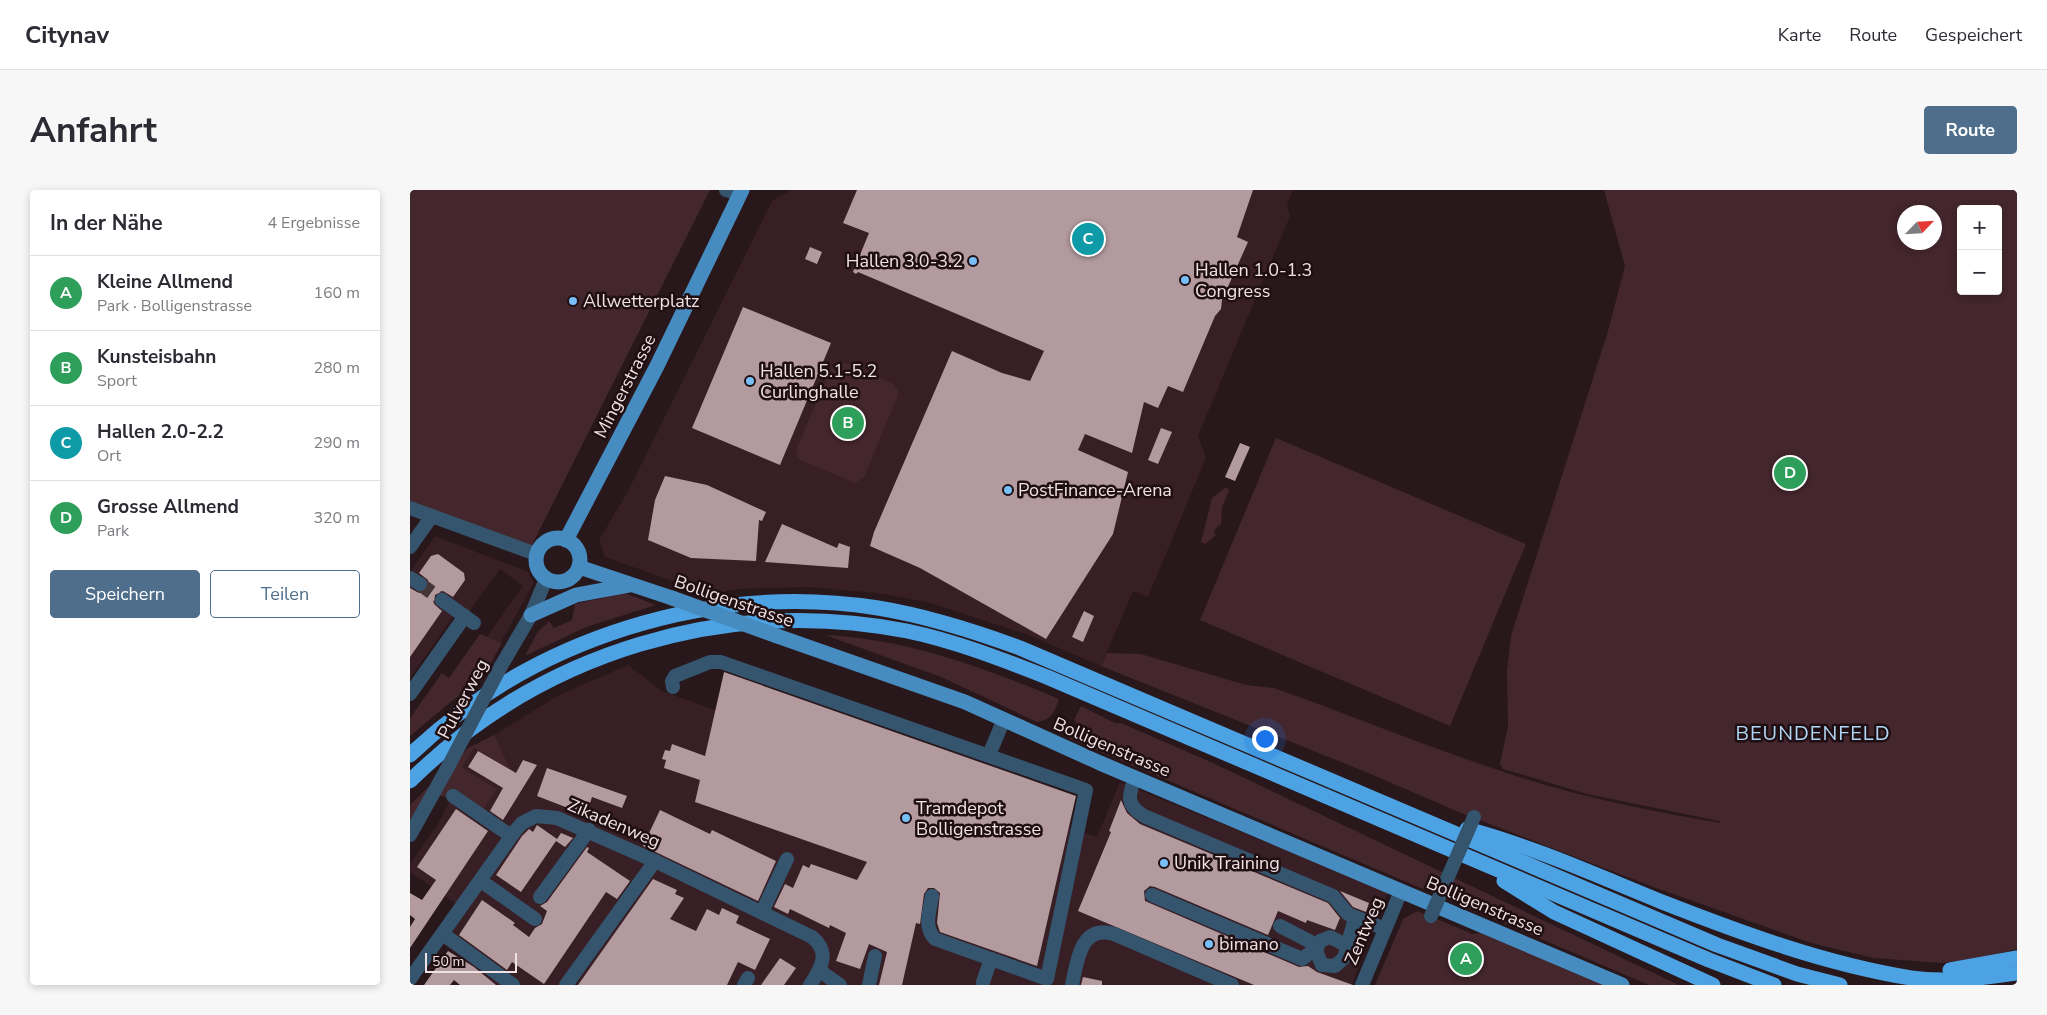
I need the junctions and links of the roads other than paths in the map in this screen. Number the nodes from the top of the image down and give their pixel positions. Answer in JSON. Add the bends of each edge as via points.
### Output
{"nodes":[{"id":1,"x":736,"y":191,"type":"edge"},
{"id":2,"x":410,"y":508,"type":"edge"},
{"id":3,"x":432,"y":516,"type":"junction"},
{"id":4,"x":566,"y":540,"type":"junction"},
{"id":5,"x":410,"y":547,"type":"edge"},
{"id":6,"x":536,"y":554,"type":"junction"},
{"id":7,"x":579,"y":567,"type":"junction"},
{"id":8,"x":546,"y":579,"type":"junction"},
{"id":9,"x":630,"y":585,"type":"junction"},
{"id":10,"x":442,"y":600,"type":"tunnel mouth"},
{"id":11,"x":531,"y":615,"type":"junction"},
{"id":12,"x":673,"y":687,"type":"dead end"},
{"id":13,"x":410,"y":694,"type":"edge"},
{"id":14,"x":1004,"y":719,"type":"junction"},
{"id":15,"x":410,"y":755,"type":"edge"},
{"id":16,"x":989,"y":755,"type":"junction"},
{"id":17,"x":1135,"y":778,"type":"junction"},
{"id":18,"x":410,"y":781,"type":"edge"},
{"id":19,"x":453,"y":796,"type":"dead end"},
{"id":20,"x":1420,"y":817,"type":"junction"},
{"id":21,"x":1474,"y":817,"type":"dead end"},
{"id":22,"x":589,"y":830,"type":"junction"},
{"id":23,"x":410,"y":834,"type":"edge"},
{"id":24,"x":511,"y":836,"type":"junction"},
{"id":25,"x":1462,"y":855,"type":"junction"},
{"id":26,"x":787,"y":859,"type":"dead end"},
{"id":27,"x":655,"y":861,"type":"junction"},
{"id":28,"x":481,"y":881,"type":"junction"},
{"id":29,"x":1401,"y":891,"type":"junction"},
{"id":30,"x":1152,"y":895,"type":"dead end"},
{"id":31,"x":932,"y":896,"type":"dead end"},
{"id":32,"x":540,"y":897,"type":"dead end"},
{"id":33,"x":762,"y":912,"type":"junction"},
{"id":34,"x":1351,"y":916,"type":"junction"},
{"id":35,"x":1431,"y":916,"type":"dead end"},
{"id":36,"x":535,"y":919,"type":"dead end"},
{"id":37,"x":1280,"y":926,"type":"dead end"},
{"id":38,"x":1385,"y":930,"type":"junction"},
{"id":39,"x":443,"y":934,"type":"junction"},
{"id":40,"x":1342,"y":943,"type":"dead end"},
{"id":41,"x":876,"y":956,"type":"dead end"},
{"id":42,"x":2017,"y":958,"type":"edge"},
{"id":43,"x":990,"y":959,"type":"junction"},
{"id":44,"x":1886,"y":971,"type":"junction"},
{"id":45,"x":820,"y":972,"type":"junction"},
{"id":46,"x":2017,"y":973,"type":"edge"},
{"id":47,"x":410,"y":979,"type":"edge"},
{"id":48,"x":983,"y":982,"type":"dead end"},
{"id":49,"x":513,"y":985,"type":"edge"},
{"id":50,"x":566,"y":985,"type":"edge"},
{"id":51,"x":810,"y":985,"type":"edge"},
{"id":52,"x":840,"y":985,"type":"edge"},
{"id":53,"x":869,"y":985,"type":"edge"},
{"id":54,"x":1072,"y":985,"type":"edge"},
{"id":55,"x":1232,"y":985,"type":"edge"},
{"id":56,"x":1362,"y":985,"type":"edge"},
{"id":57,"x":1622,"y":985,"type":"edge"},
{"id":58,"x":1713,"y":985,"type":"edge"},
{"id":59,"x":1774,"y":985,"type":"edge"},
{"id":60,"x":1840,"y":985,"type":"edge"}],
"edges":[{"from":1,"to":4,"type":"main road","name":"Mingerstrasse","via":[[657,366]]},
{"from":2,"to":3,"type":"street"},
{"from":3,"to":5,"type":"street"},
{"from":3,"to":6,"type":"street"},
{"from":4,"to":6,"type":"main road","via":[[549,540]]},
{"from":4,"to":7,"type":"main road","via":[[579,553]]},
{"from":6,"to":8,"type":"main road","via":[[536,566]]},
{"from":7,"to":8,"type":"main road","via":[[566,581]]},
{"from":7,"to":9,"type":"main road","name":"Bolligenstrasse"},
{"from":8,"to":11,"type":"street","name":"Pulverweg"},
{"from":9,"to":11,"type":"main road","via":[[576,595]]},
{"from":9,"to":14,"type":"main road","name":"Bolligenstrasse","bridge":true,"via":[[941,693]]},
{"from":10,"to":13,"type":"street","via":[[469,619]]},
{"from":11,"to":23,"type":"street","name":"Pulverweg","bridge":true},
{"from":12,"to":16,"type":"street","via":[[675,676],[710,662],[721,662]]},
{"from":14,"to":16,"type":"street"},
{"from":14,"to":17,"type":"main road","name":"Bolligenstrasse"},
{"from":15,"to":20,"type":"highway","via":[[496,688],[550,658],[612,633],[710,607],[776,602],[844,604],[910,614],[1002,641]]},
{"from":16,"to":43,"type":"street","via":[[1086,790],[1047,979]]},
{"from":17,"to":29,"type":"main road","name":"Bolligenstrasse"},
{"from":17,"to":34,"type":"street","via":[[1129,793],[1130,800],[1144,816],[1333,896]]},
{"from":18,"to":25,"type":"highway","via":[[448,746],[504,705],[558,674],[618,650],[714,626],[778,620],[843,622],[940,639],[1013,664]]},
{"from":19,"to":24,"type":"street"},
{"from":20,"to":44,"type":"highway","via":[[1490,835],[1794,951],[1841,964]]},
{"from":20,"to":60,"type":"highway","via":[[1717,945],[1797,974]]},
{"from":21,"to":35,"type":"street","bridge":true},
{"from":22,"to":24,"type":"street","name":"Zikadenweg","via":[[536,816],[522,823]]},
{"from":22,"to":27,"type":"street","name":"Zikadenweg"},
{"from":22,"to":32,"type":"street"},
{"from":24,"to":28,"type":"street","name":"Zikadenweg"},
{"from":25,"to":58,"type":"highway","via":[[1554,912]]},
{"from":25,"to":59,"type":"highway","via":[[1702,958]]},
{"from":26,"to":33,"type":"street"},
{"from":27,"to":33,"type":"street","name":"Zikadenweg"},
{"from":27,"to":50,"type":"street"},
{"from":28,"to":36,"type":"street"},
{"from":28,"to":39,"type":"street","name":"Zikadenweg"},
{"from":29,"to":38,"type":"street","name":"Zentweg"},
{"from":29,"to":57,"type":"main road","name":"Bolligenstrasse"},
{"from":30,"to":37,"type":"street","via":[[1302,959],[1312,945]]},
{"from":31,"to":43,"type":"street","via":[[928,924],[935,939]]},
{"from":33,"to":45,"type":"street","name":"Zikadenweg","via":[[816,940],[824,958]]},
{"from":34,"to":38,"type":"street"},
{"from":34,"to":40,"type":"street","bridge":true,"via":[[1344,958],[1334,966],[1322,965],[1316,951],[1320,941],[1330,937]]},
{"from":38,"to":56,"type":"street","name":"Zentweg"},
{"from":39,"to":47,"type":"street","name":"Zikadenweg"},
{"from":39,"to":49,"type":"street"},
{"from":41,"to":53,"type":"street"},
{"from":42,"to":44,"type":"highway","via":[[1957,970]]},
{"from":43,"to":48,"type":"street"},
{"from":44,"to":46,"type":"highway","via":[[1932,979],[1982,978]]},
{"from":45,"to":51,"type":"street"},
{"from":45,"to":52,"type":"street"},
{"from":54,"to":55,"type":"street","via":[[1083,943],[1104,932]]}]}
